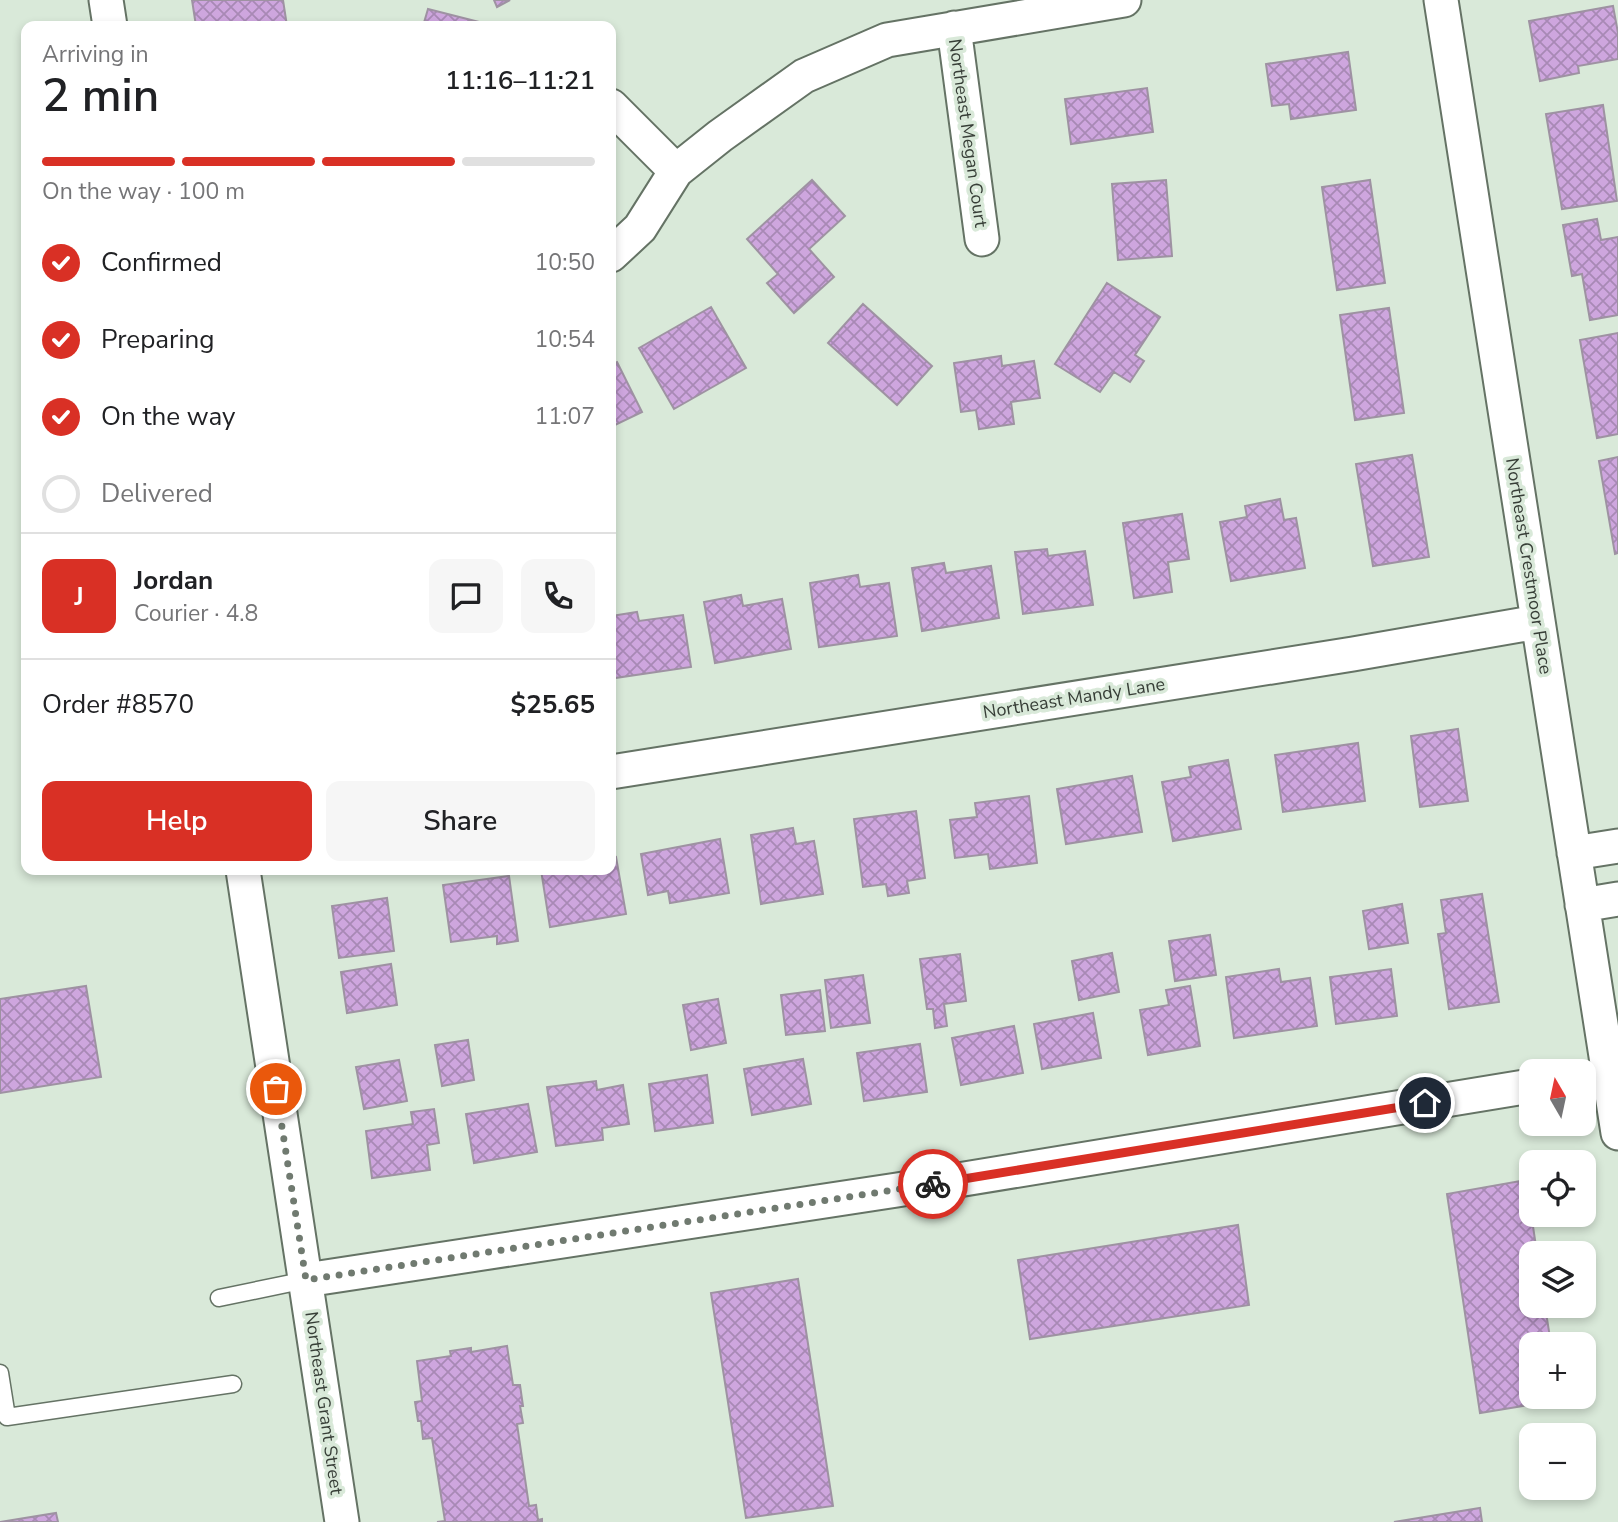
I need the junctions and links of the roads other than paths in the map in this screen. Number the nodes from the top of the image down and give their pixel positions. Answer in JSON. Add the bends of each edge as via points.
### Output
{"nodes":[{"id":1,"x":106,"y":0,"type":"edge"},
{"id":2,"x":1124,"y":0,"type":"edge"},
{"id":3,"x":1441,"y":0,"type":"edge"},
{"id":4,"x":109,"y":21,"type":"edge"},
{"id":5,"x":954,"y":28,"type":"junction"},
{"id":6,"x":616,"y":111,"type":"edge"},
{"id":7,"x":676,"y":171,"type":"junction"},
{"id":8,"x":982,"y":239,"type":"dead end"},
{"id":9,"x":616,"y":250,"type":"edge"},
{"id":10,"x":1538,"y":622,"type":"junction"},
{"id":11,"x":616,"y":771,"type":"edge"},
{"id":12,"x":1618,"y":846,"type":"edge"},
{"id":13,"x":1574,"y":853,"type":"junction"},
{"id":14,"x":244,"y":875,"type":"edge"},
{"id":15,"x":1618,"y":899,"type":"edge"},
{"id":16,"x":1582,"y":905,"type":"junction"},
{"id":17,"x":1595,"y":1059,"type":"edge"},
{"id":18,"x":1596,"y":1075,"type":"edge"},
{"id":19,"x":1519,"y":1088,"type":"edge"},
{"id":20,"x":1618,"y":1133,"type":"edge"},
{"id":21,"x":306,"y":1280,"type":"junction"},
{"id":22,"x":219,"y":1298,"type":"dead end"},
{"id":23,"x":0,"y":1373,"type":"edge"},
{"id":24,"x":233,"y":1384,"type":"dead end"},
{"id":25,"x":3,"y":1418,"type":"edge"},
{"id":26,"x":342,"y":1522,"type":"edge"}],
"edges":[{"from":1,"to":4,"type":"street"},
{"from":2,"to":5,"type":"street"},
{"from":3,"to":10,"type":"street","name":"Northeast Crestmoor Place"},
{"from":5,"to":7,"type":"street","via":[[887,40],[804,76]]},
{"from":5,"to":8,"type":"street","name":"Northeast Megan Court"},
{"from":6,"to":7,"type":"street"},
{"from":7,"to":9,"type":"street","via":[[640,228]]},
{"from":10,"to":11,"type":"street","name":"Northeast Mandy Lane"},
{"from":10,"to":13,"type":"street","name":"Northeast Crestmoor Place"},
{"from":12,"to":13,"type":"street"},
{"from":13,"to":16,"type":"street","name":"Northeast Crestmoor Place"},
{"from":14,"to":21,"type":"street","name":"Northeast Grant Street"},
{"from":15,"to":16,"type":"street"},
{"from":16,"to":17,"type":"street","name":"Northeast Crestmoor Place"},
{"from":18,"to":20,"type":"street","name":"Northeast Crestmoor Place"},
{"from":19,"to":21,"type":"street","via":[[897,1190]]},
{"from":21,"to":22,"type":"lane"},
{"from":21,"to":26,"type":"street","name":"Northeast Grant Street"},
{"from":23,"to":25,"type":"lane"},
{"from":24,"to":25,"type":"lane"}]}
